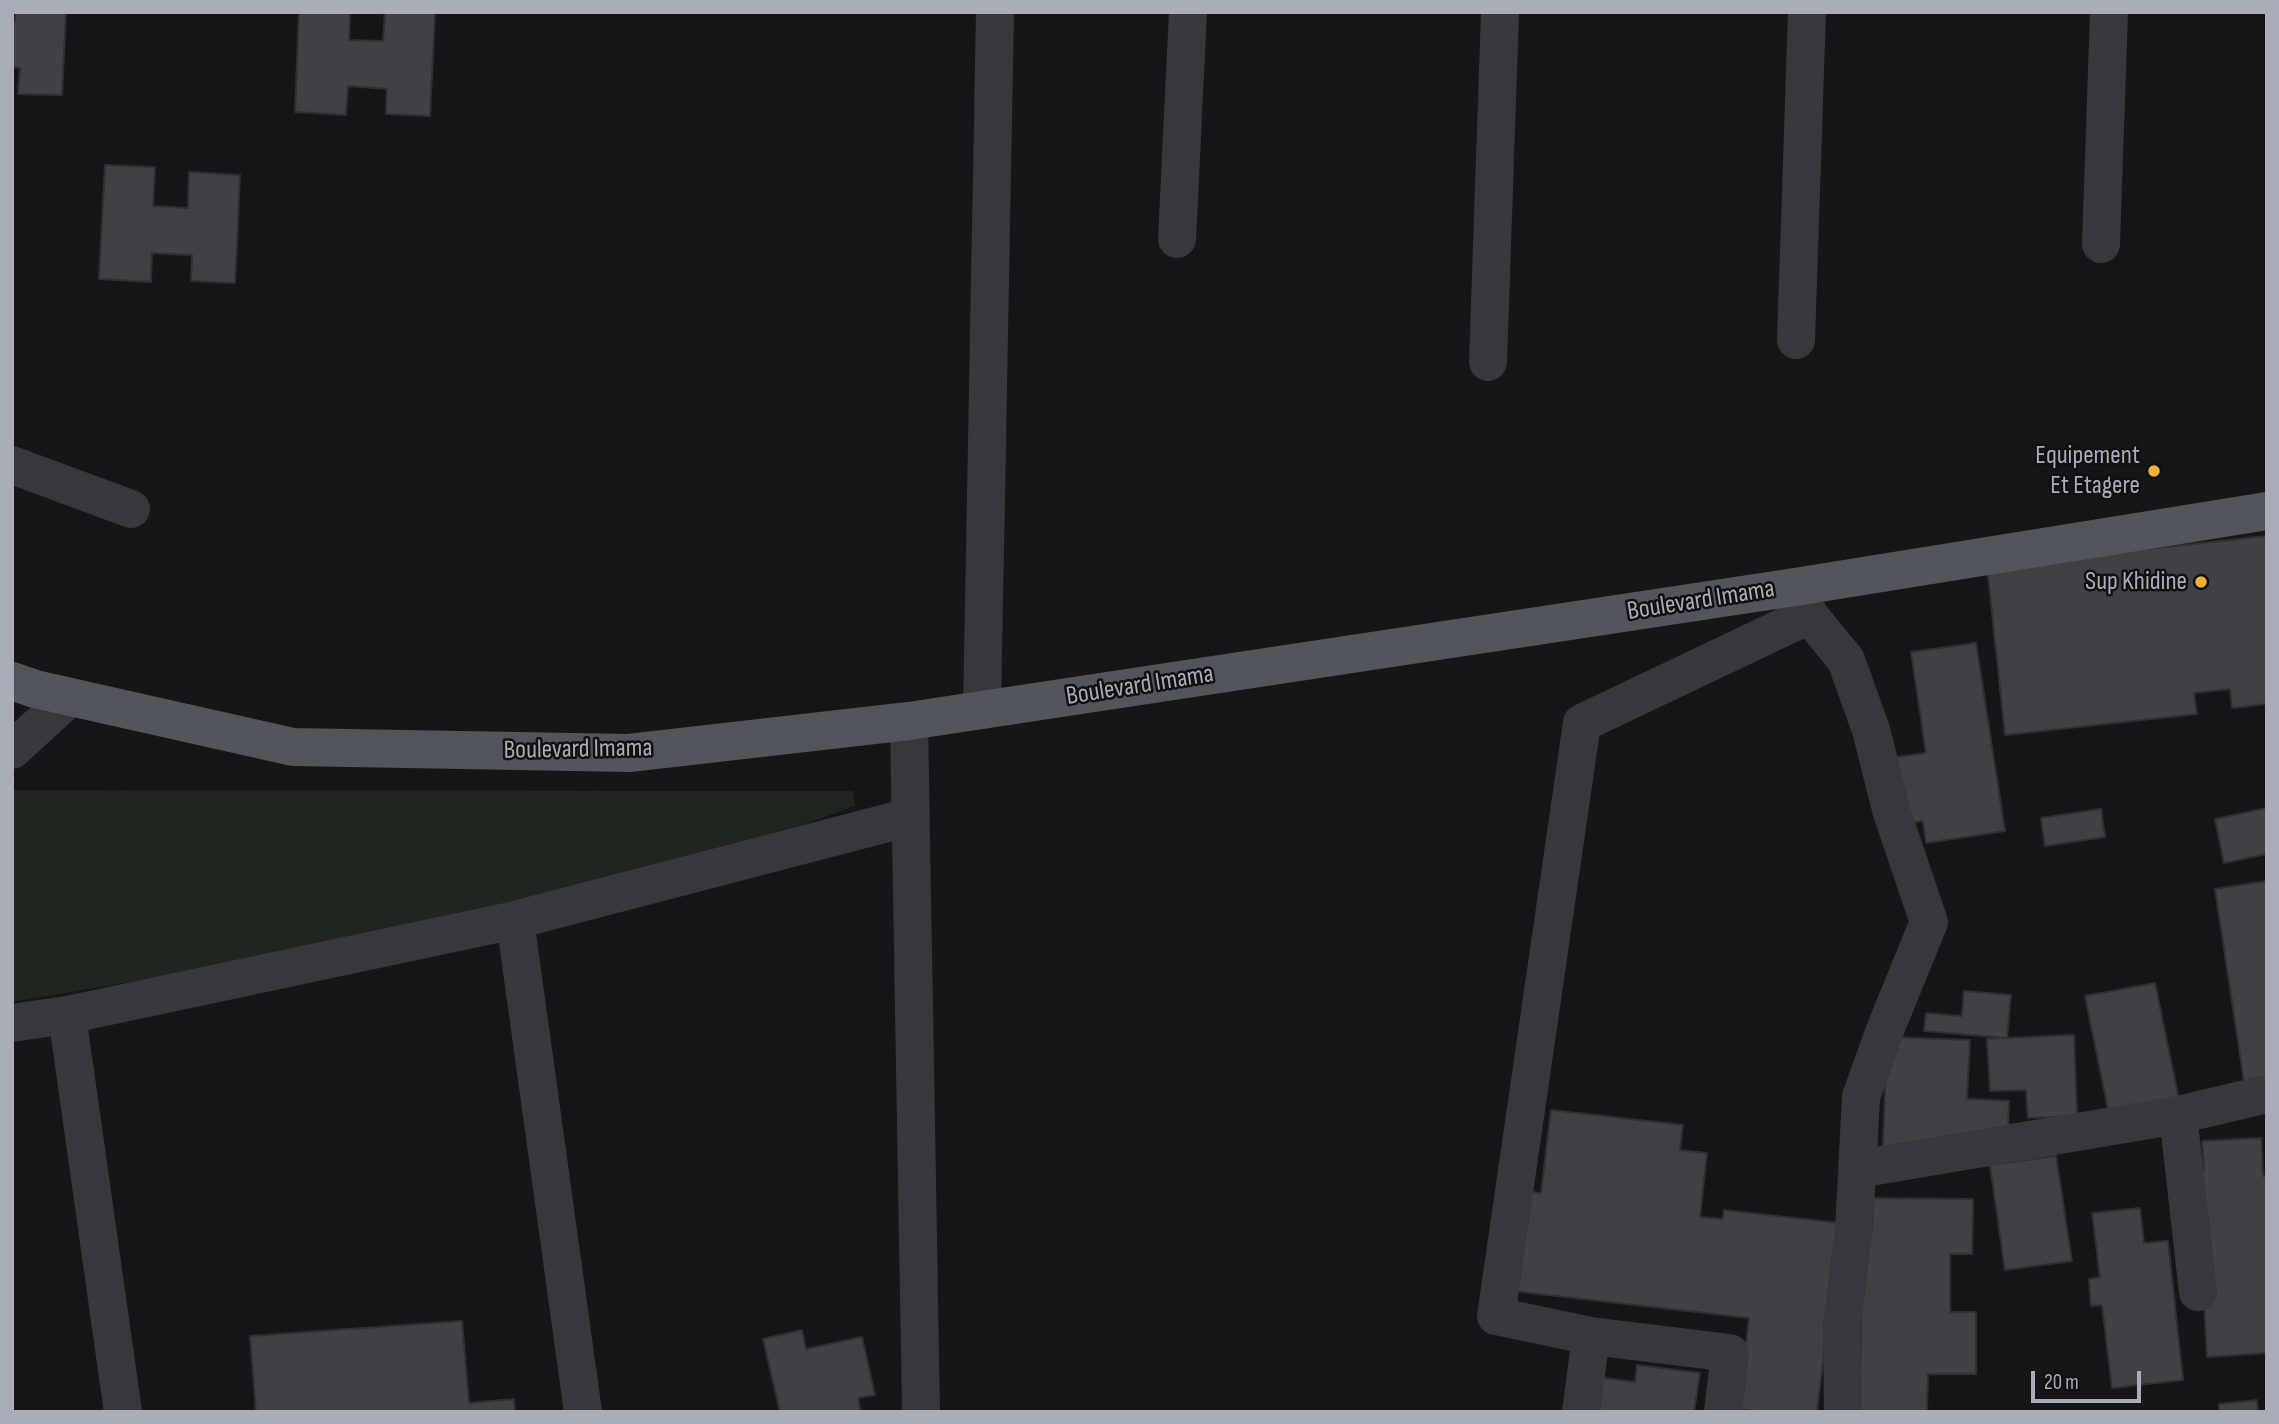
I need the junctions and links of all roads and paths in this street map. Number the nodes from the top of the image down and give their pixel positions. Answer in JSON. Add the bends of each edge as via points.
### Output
{"nodes":[{"id":1,"x":996,"y":12,"type":"edge"},
{"id":2,"x":1188,"y":12,"type":"edge"},
{"id":3,"x":1500,"y":12,"type":"edge"},
{"id":4,"x":1807,"y":12,"type":"edge"},
{"id":5,"x":2109,"y":12,"type":"edge"},
{"id":6,"x":1177,"y":239,"type":"dead end"},
{"id":7,"x":2101,"y":244,"type":"dead end"},
{"id":8,"x":1796,"y":340,"type":"dead end"},
{"id":9,"x":1489,"y":362,"type":"dead end"},
{"id":10,"x":12,"y":465,"type":"edge"},
{"id":11,"x":131,"y":509,"type":"dead end"},
{"id":12,"x":2267,"y":511,"type":"edge"},
{"id":13,"x":1802,"y":601,"type":"junction"},
{"id":14,"x":12,"y":681,"type":"edge"},
{"id":15,"x":70,"y":697,"type":"junction"},
{"id":16,"x":982,"y":710,"type":"junction"},
{"id":17,"x":909,"y":722,"type":"junction"},
{"id":18,"x":12,"y":750,"type":"edge"},
{"id":19,"x":910,"y":817,"type":"junction"},
{"id":20,"x":515,"y":920,"type":"junction"},
{"id":21,"x":67,"y":1015,"type":"junction"},
{"id":22,"x":12,"y":1023,"type":"edge"},
{"id":23,"x":2267,"y":1094,"type":"edge"},
{"id":24,"x":2178,"y":1115,"type":"junction"},
{"id":25,"x":1858,"y":1169,"type":"junction"},
{"id":26,"x":2198,"y":1292,"type":"dead end"},
{"id":27,"x":1591,"y":1336,"type":"junction"},
{"id":28,"x":123,"y":1412,"type":"edge"},
{"id":29,"x":583,"y":1412,"type":"edge"},
{"id":30,"x":921,"y":1412,"type":"edge"},
{"id":31,"x":1580,"y":1412,"type":"edge"},
{"id":32,"x":1723,"y":1412,"type":"edge"},
{"id":33,"x":1843,"y":1412,"type":"edge"}],
"edges":[{"from":1,"to":16,"type":"street"},
{"from":2,"to":6,"type":"street"},
{"from":3,"to":9,"type":"street"},
{"from":4,"to":8,"type":"street"},
{"from":5,"to":7,"type":"street"},
{"from":10,"to":11,"type":"street"},
{"from":12,"to":13,"type":"main road","name":"Boulevard Imama"},
{"from":13,"to":16,"type":"main road","name":"Boulevard Imama"},
{"from":13,"to":25,"type":"street","via":[[1846,660],[1929,922],[1861,1097]]},
{"from":13,"to":27,"type":"street","via":[[1582,723],[1496,1316]]},
{"from":14,"to":15,"type":"main road","name":"Boulevard Imama"},
{"from":15,"to":17,"type":"main road","name":"Boulevard Imama","via":[[293,747],[629,753]]},
{"from":15,"to":18,"type":"street"},
{"from":16,"to":17,"type":"main road","name":"Boulevard Imama"},
{"from":17,"to":19,"type":"street"},
{"from":19,"to":20,"type":"street"},
{"from":19,"to":30,"type":"street"},
{"from":20,"to":21,"type":"street"},
{"from":20,"to":29,"type":"street"},
{"from":21,"to":22,"type":"street"},
{"from":21,"to":28,"type":"street"},
{"from":23,"to":24,"type":"street"},
{"from":24,"to":25,"type":"street"},
{"from":24,"to":26,"type":"street"},
{"from":25,"to":33,"type":"street","via":[[1842,1324]]},
{"from":27,"to":31,"type":"street"},
{"from":27,"to":32,"type":"street","via":[[1730,1353]]}]}
